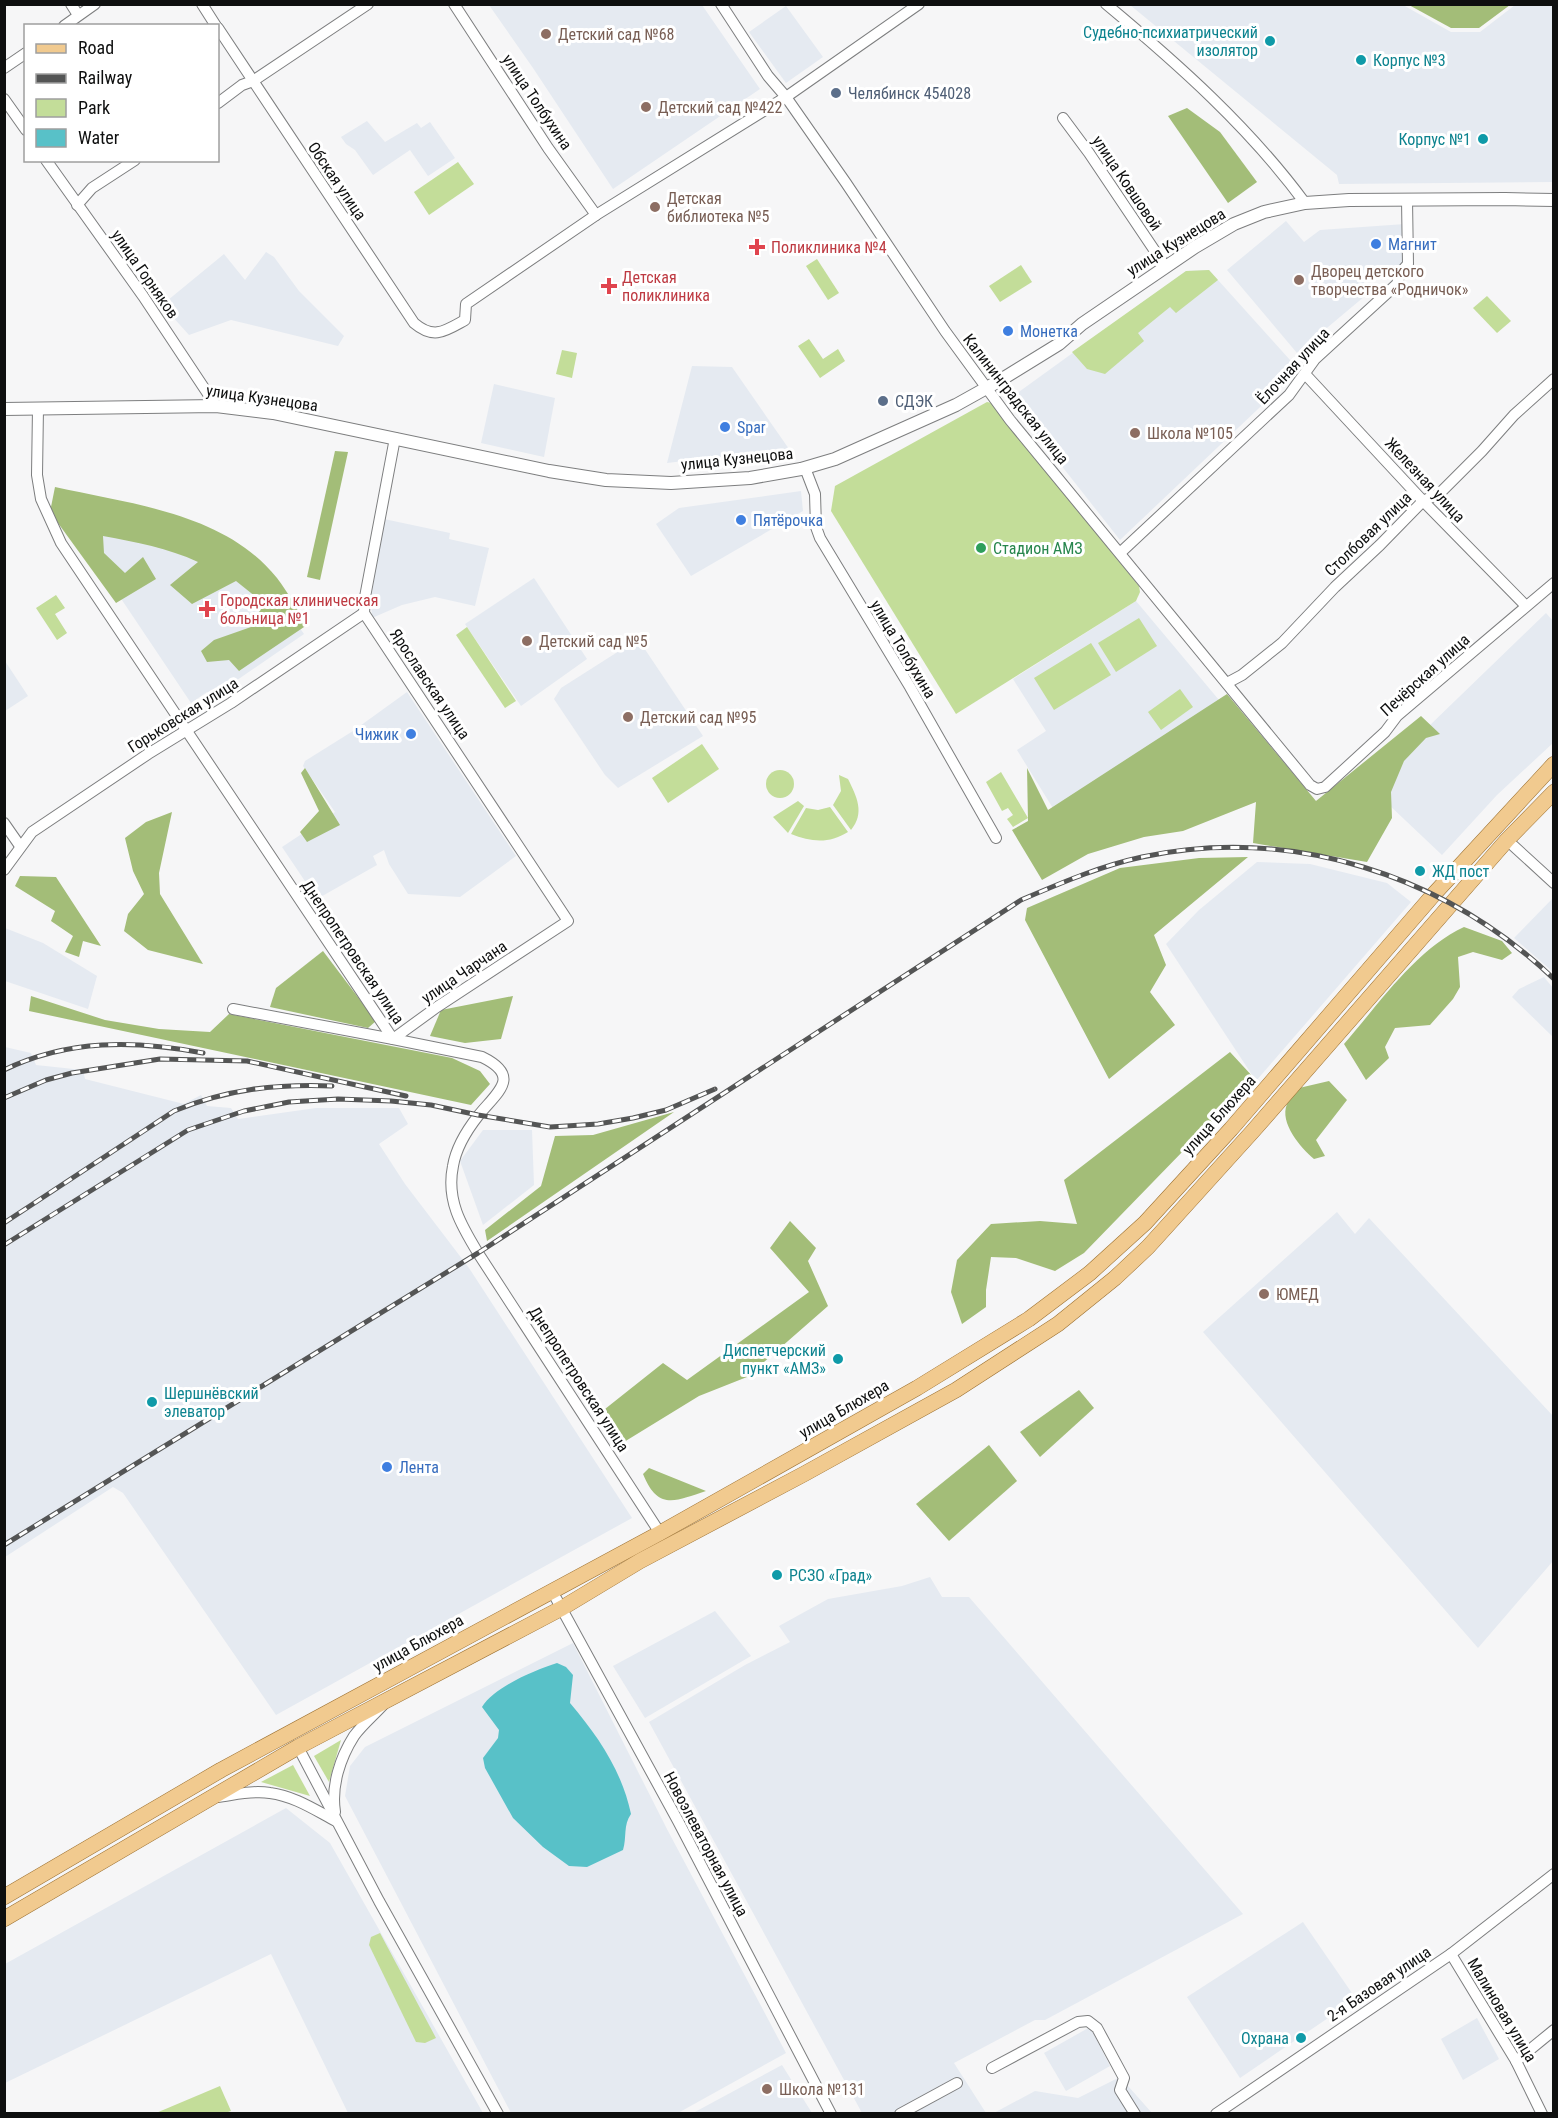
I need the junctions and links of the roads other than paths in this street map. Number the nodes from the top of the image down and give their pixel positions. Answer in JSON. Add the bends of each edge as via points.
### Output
{"nodes":[{"id":1,"x":71,"y":4,"type":"edge"},
{"id":2,"x":95,"y":4,"type":"edge"},
{"id":3,"x":202,"y":4,"type":"edge"},
{"id":4,"x":368,"y":4,"type":"edge"},
{"id":5,"x":454,"y":4,"type":"edge"},
{"id":6,"x":721,"y":4,"type":"edge"},
{"id":7,"x":920,"y":4,"type":"edge"},
{"id":8,"x":1106,"y":4,"type":"edge"},
{"id":9,"x":78,"y":15,"type":"junction"},
{"id":10,"x":67,"y":24,"type":"edge"},
{"id":11,"x":215,"y":24,"type":"edge"},
{"id":12,"x":219,"y":30,"type":"edge"},
{"id":13,"x":24,"y":54,"type":"edge"},
{"id":14,"x":4,"y":68,"type":"edge"},
{"id":15,"x":253,"y":81,"type":"junction"},
{"id":16,"x":786,"y":97,"type":"junction"},
{"id":17,"x":4,"y":99,"type":"edge"},
{"id":18,"x":219,"y":102,"type":"edge"},
{"id":19,"x":1063,"y":118,"type":"dead end"},
{"id":20,"x":24,"y":127,"type":"edge"},
{"id":21,"x":47,"y":162,"type":"edge"},
{"id":22,"x":132,"y":162,"type":"edge"},
{"id":23,"x":1407,"y":200,"type":"junction"},
{"id":24,"x":1554,"y":200,"type":"edge"},
{"id":25,"x":1305,"y":203,"type":"junction"},
{"id":26,"x":77,"y":205,"type":"junction"},
{"id":27,"x":596,"y":215,"type":"junction"},
{"id":28,"x":1165,"y":266,"type":"junction"},
{"id":29,"x":1305,"y":374,"type":"junction"},
{"id":30,"x":1554,"y":379,"type":"edge"},
{"id":31,"x":986,"y":388,"type":"junction"},
{"id":32,"x":216,"y":406,"type":"junction"},
{"id":33,"x":38,"y":408,"type":"junction"},
{"id":34,"x":4,"y":409,"type":"edge"},
{"id":35,"x":395,"y":438,"type":"junction"},
{"id":36,"x":805,"y":468,"type":"junction"},
{"id":37,"x":1423,"y":501,"type":"junction"},
{"id":38,"x":1120,"y":553,"type":"junction"},
{"id":39,"x":1554,"y":584,"type":"edge"},
{"id":40,"x":1526,"y":606,"type":"junction"},
{"id":41,"x":364,"y":613,"type":"junction"},
{"id":42,"x":1227,"y":683,"type":"junction"},
{"id":43,"x":186,"y":731,"type":"junction"},
{"id":44,"x":1554,"y":764,"type":"edge"},
{"id":45,"x":1317,"y":789,"type":"joint"},
{"id":46,"x":1554,"y":792,"type":"edge"},
{"id":47,"x":4,"y":822,"type":"edge"},
{"id":48,"x":996,"y":838,"type":"dead end"},
{"id":49,"x":1507,"y":840,"type":"junction"},
{"id":50,"x":20,"y":846,"type":"junction"},
{"id":51,"x":4,"y":870,"type":"edge"},
{"id":52,"x":1554,"y":883,"type":"edge"},
{"id":53,"x":568,"y":921,"type":"joint"},
{"id":54,"x":232,"y":1009,"type":"dead end"},
{"id":55,"x":393,"y":1039,"type":"junction"},
{"id":56,"x":664,"y":1540,"type":"junction"},
{"id":57,"x":552,"y":1591,"type":"junction"},
{"id":58,"x":562,"y":1608,"type":"junction"},
{"id":59,"x":392,"y":1696,"type":"junction"},
{"id":60,"x":298,"y":1747,"type":"junction"},
{"id":61,"x":207,"y":1799,"type":"junction"},
{"id":62,"x":336,"y":1821,"type":"junction"},
{"id":63,"x":1554,"y":1874,"type":"edge"},
{"id":64,"x":4,"y":1897,"type":"edge"},
{"id":65,"x":4,"y":1919,"type":"edge"},
{"id":66,"x":1451,"y":1954,"type":"junction"},
{"id":67,"x":1554,"y":2030,"type":"edge"},
{"id":68,"x":1516,"y":2061,"type":"junction"},
{"id":69,"x":992,"y":2068,"type":"dead end"},
{"id":70,"x":957,"y":2083,"type":"dead end"},
{"id":71,"x":498,"y":2114,"type":"edge"},
{"id":72,"x":831,"y":2114,"type":"edge"},
{"id":73,"x":900,"y":2114,"type":"edge"},
{"id":74,"x":1135,"y":2114,"type":"edge"},
{"id":75,"x":1216,"y":2114,"type":"edge"},
{"id":76,"x":1542,"y":2114,"type":"edge"}],
"edges":[{"from":1,"to":9,"type":"street"},
{"from":2,"to":9,"type":"street"},
{"from":3,"to":11,"type":"street","name":"Обская улица"},
{"from":4,"to":15,"type":"street"},
{"from":5,"to":27,"type":"street","name":"улица Толбухина"},
{"from":6,"to":16,"type":"street","name":"Калининградская улица"},
{"from":7,"to":16,"type":"street"},
{"from":8,"to":25,"type":"street","via":[[1201,87]]},
{"from":9,"to":10,"type":"street"},
{"from":12,"to":15,"type":"street","name":"Обская улица"},
{"from":13,"to":14,"type":"street"},
{"from":15,"to":18,"type":"street"},
{"from":15,"to":27,"type":"street","name":"Обская улица","via":[[423,331],[444,332],[465,320],[466,304]]},
{"from":16,"to":27,"type":"street"},
{"from":16,"to":31,"type":"street","name":"Калининградская улица"},
{"from":17,"to":20,"type":"street"},
{"from":19,"to":28,"type":"street","name":"улица Ковшовой"},
{"from":21,"to":26,"type":"street","name":"улица Горняков"},
{"from":22,"to":26,"type":"street","via":[[92,188]]},
{"from":23,"to":24,"type":"street","name":"улица Кузнецова"},
{"from":23,"to":25,"type":"street","name":"улица Кузнецова"},
{"from":23,"to":29,"type":"street","name":"Ёлочная улица","via":[[1408,264],[1397,284],[1315,359]]},
{"from":25,"to":28,"type":"street","name":"улица Кузнецова","via":[[1244,220]]},
{"from":26,"to":32,"type":"street","name":"улица Горняков"},
{"from":28,"to":31,"type":"street","name":"улица Кузнецова","via":[[1059,344]]},
{"from":29,"to":37,"type":"street","name":"Железная улица"},
{"from":29,"to":38,"type":"street","name":"Ёлочная улица","via":[[1289,395]]},
{"from":30,"to":37,"type":"street","name":"Столбовая улица","via":[[1440,493]]},
{"from":31,"to":36,"type":"street","name":"улица Кузнецова","via":[[862,448]]},
{"from":31,"to":38,"type":"street","name":"Калининградская улица"},
{"from":32,"to":33,"type":"street","name":"улица Кузнецова"},
{"from":32,"to":35,"type":"street","name":"улица Кузнецова","via":[[273,413]]},
{"from":33,"to":34,"type":"street","name":"улица Кузнецова"},
{"from":33,"to":43,"type":"street","name":"Днепропетровская улица","via":[[37,475],[41,499],[61,543]]},
{"from":35,"to":36,"type":"street","name":"улица Кузнецова","via":[[625,483],[750,478]]},
{"from":35,"to":41,"type":"street"},
{"from":36,"to":48,"type":"street","name":"улица Толбухина","via":[[815,494],[820,538]]},
{"from":37,"to":40,"type":"street","name":"Железная улица"},
{"from":37,"to":42,"type":"street","name":"Столбовая улица","via":[[1282,643]]},
{"from":38,"to":42,"type":"street","name":"Калининградская улица"},
{"from":39,"to":40,"type":"street","name":"Печёрская улица"},
{"from":40,"to":45,"type":"street","name":"Печёрская улица","via":[[1397,716],[1325,787]]},
{"from":41,"to":43,"type":"street","name":"Горьковская улица"},
{"from":41,"to":53,"type":"street","name":"Ярославская улица"},
{"from":42,"to":45,"type":"street","name":"Калининградская улица"},
{"from":43,"to":50,"type":"street","name":"Горьковская улица","via":[[32,832]]},
{"from":43,"to":55,"type":"street","name":"Днепропетровская улица"},
{"from":44,"to":56,"type":"main road","name":"улица Блюхера","via":[[1434,894],[1231,1129],[1145,1223],[1090,1273],[1029,1319]]},
{"from":46,"to":49,"type":"main road","name":"улица Блюхера"},
{"from":47,"to":50,"type":"street"},
{"from":49,"to":52,"type":"street"},
{"from":49,"to":56,"type":"main road","name":"улица Блюхера","via":[[1253,1131],[1115,1278],[1058,1324],[956,1389],[814,1469]]},
{"from":50,"to":51,"type":"street","name":"Горьковская улица"},
{"from":53,"to":55,"type":"street","name":"улица Чарчана"},
{"from":54,"to":55,"type":"street"},
{"from":55,"to":56,"type":"street","name":"Днепропетровская улица","via":[[482,1057],[504,1075],[499,1093],[478,1115],[456,1151],[451,1190],[455,1210],[478,1253]]},
{"from":56,"to":57,"type":"main road","name":"улица Блюхера"},
{"from":56,"to":58,"type":"main road","name":"улица Блюхера"},
{"from":57,"to":58,"type":"street","name":"Новоэлеваторная улица"},
{"from":57,"to":64,"type":"main road","name":"улица Блюхера","via":[[220,1770]]},
{"from":58,"to":59,"type":"main road","name":"улица Блюхера"},
{"from":58,"to":72,"type":"street","name":"Новоэлеваторная улица"},
{"from":59,"to":60,"type":"main road","name":"улица Блюхера"},
{"from":59,"to":62,"type":"street","via":[[355,1736],[337,1774],[333,1798]]},
{"from":60,"to":61,"type":"main road","name":"улица Блюхера"},
{"from":60,"to":62,"type":"street"},
{"from":61,"to":62,"type":"street","via":[[269,1792]]},
{"from":61,"to":65,"type":"main road","name":"улица Блюхера"},
{"from":62,"to":71,"type":"street"},
{"from":63,"to":66,"type":"street","name":"2-я Базовая улица"},
{"from":66,"to":68,"type":"street","name":"Малиновая улица"},
{"from":66,"to":75,"type":"street","name":"2-я Базовая улица"},
{"from":67,"to":68,"type":"street"},
{"from":68,"to":76,"type":"street","name":"Малиновая улица"},
{"from":69,"to":74,"type":"street","via":[[1078,2022],[1088,2021],[1097,2028],[1124,2078],[1120,2090]]},
{"from":70,"to":73,"type":"street"}]}
